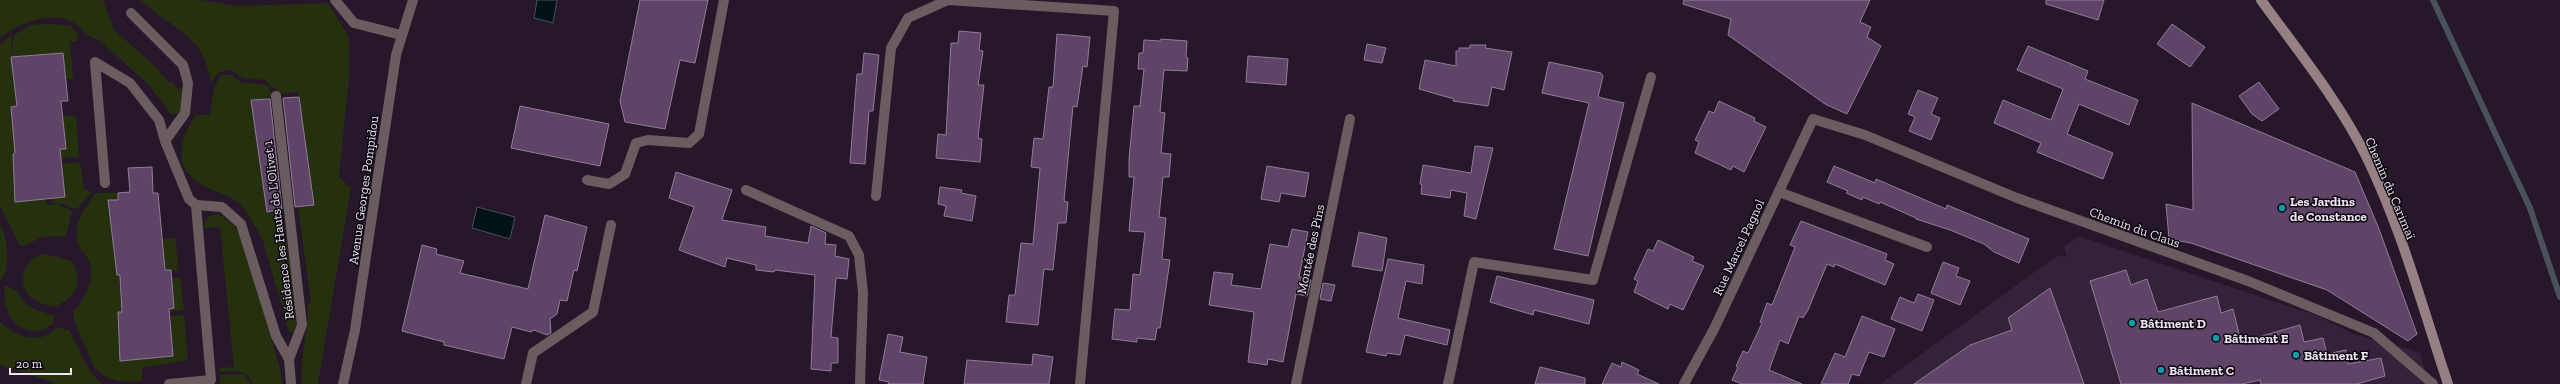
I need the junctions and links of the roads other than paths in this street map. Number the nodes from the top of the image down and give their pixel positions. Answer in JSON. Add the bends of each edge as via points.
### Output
{"nodes":[{"id":1,"x":335,"y":0,"type":"edge"},
{"id":2,"x":412,"y":0,"type":"edge"},
{"id":3,"x":724,"y":0,"type":"edge"},
{"id":4,"x":2261,"y":0,"type":"edge"},
{"id":5,"x":131,"y":13,"type":"dead end"},
{"id":6,"x":401,"y":34,"type":"junction"},
{"id":7,"x":1651,"y":77,"type":"dead end"},
{"id":8,"x":276,"y":96,"type":"dead end"},
{"id":9,"x":1350,"y":119,"type":"dead end"},
{"id":10,"x":1813,"y":119,"type":"joint"},
{"id":11,"x":165,"y":141,"type":"junction"},
{"id":12,"x":587,"y":180,"type":"dead end"},
{"id":13,"x":105,"y":183,"type":"dead end"},
{"id":14,"x":746,"y":190,"type":"dead end"},
{"id":15,"x":1779,"y":192,"type":"junction"},
{"id":16,"x":876,"y":196,"type":"dead end"},
{"id":17,"x":196,"y":205,"type":"junction"},
{"id":18,"x":611,"y":225,"type":"dead end"},
{"id":19,"x":1928,"y":247,"type":"dead end"},
{"id":20,"x":290,"y":359,"type":"junction"},
{"id":21,"x":169,"y":384,"type":"edge"},
{"id":22,"x":291,"y":384,"type":"edge"},
{"id":23,"x":343,"y":384,"type":"edge"},
{"id":24,"x":526,"y":384,"type":"edge"},
{"id":25,"x":860,"y":384,"type":"edge"},
{"id":26,"x":1080,"y":384,"type":"edge"},
{"id":27,"x":1296,"y":384,"type":"edge"},
{"id":28,"x":1448,"y":384,"type":"edge"},
{"id":29,"x":1684,"y":384,"type":"edge"},
{"id":30,"x":2433,"y":384,"type":"edge"},
{"id":31,"x":2448,"y":384,"type":"edge"}],
"edges":[{"from":1,"to":6,"type":"street","via":[[354,23]]},
{"from":2,"to":6,"type":"street","name":"Avenue Georges Pompidou"},
{"from":3,"to":12,"type":"street","via":[[699,134],[689,143],[648,140],[636,144],[625,174],[609,184]]},
{"from":4,"to":31,"type":"main road","name":"Chemin du Carimaï","via":[[2328,93],[2367,158],[2405,253]]},
{"from":5,"to":11,"type":"street","via":[[183,65],[188,83],[185,113]]},
{"from":6,"to":23,"type":"street","name":"Avenue Georges Pompidou","via":[[355,330]]},
{"from":7,"to":28,"type":"street","via":[[1593,280],[1474,262]]},
{"from":8,"to":20,"type":"street","name":"Résidence les Hauts de L'Olivet 1","via":[[302,325]]},
{"from":9,"to":27,"type":"street","name":"Montée des Pins"},
{"from":10,"to":15,"type":"street","name":"Rue Marcel Pagnol"},
{"from":10,"to":30,"type":"street","name":"Chemin du Claus","via":[[1865,135],[2017,198],[2248,281],[2367,330],[2374,333]]},
{"from":11,"to":13,"type":"street","via":[[159,120],[130,83],[95,62]]},
{"from":11,"to":17,"type":"street","via":[[189,199]]},
{"from":14,"to":25,"type":"street","via":[[849,236],[859,255],[863,293]]},
{"from":15,"to":19,"type":"street"},
{"from":15,"to":29,"type":"street","name":"Rue Marcel Pagnol","via":[[1714,329]]},
{"from":16,"to":26,"type":"street","via":[[891,48],[908,18],[948,0],[1114,11]]},
{"from":17,"to":20,"type":"street","name":"Résidence les Hauts de L'Olivet 1","via":[[222,207],[241,224],[276,336]]},
{"from":17,"to":21,"type":"street","via":[[211,380]]},
{"from":18,"to":24,"type":"street","via":[[592,312],[533,353]]},
{"from":20,"to":22,"type":"street","name":"Résidence les Hauts de L'Olivet 1"}]}
